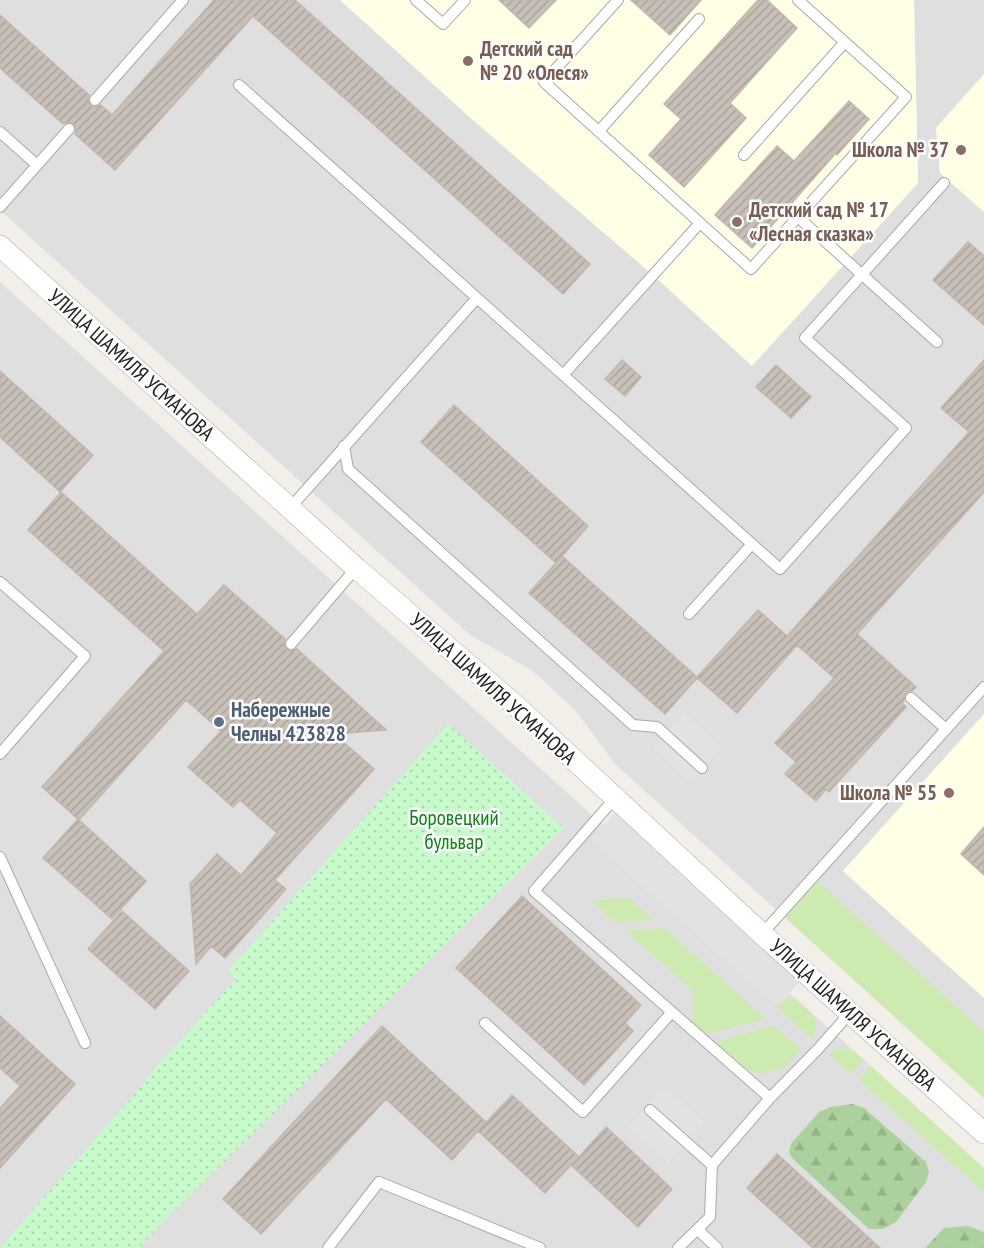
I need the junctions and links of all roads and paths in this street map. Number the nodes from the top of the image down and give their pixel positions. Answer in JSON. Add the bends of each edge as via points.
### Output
{"nodes":[{"id":1,"x":183,"y":0,"type":"edge"},
{"id":2,"x":416,"y":0,"type":"edge"},
{"id":3,"x":465,"y":0,"type":"edge"},
{"id":4,"x":618,"y":0,"type":"edge"},
{"id":5,"x":798,"y":0,"type":"edge"},
{"id":6,"x":699,"y":19,"type":"dead end"},
{"id":7,"x":845,"y":42,"type":"junction"},
{"id":8,"x":239,"y":85,"type":"dead end"},
{"id":9,"x":94,"y":99,"type":"dead end"},
{"id":10,"x":69,"y":129,"type":"dead end"},
{"id":11,"x":598,"y":131,"type":"junction"},
{"id":12,"x":0,"y":132,"type":"edge"},
{"id":13,"x":744,"y":155,"type":"dead end"},
{"id":14,"x":37,"y":165,"type":"junction"},
{"id":15,"x":944,"y":183,"type":"dead end"},
{"id":16,"x":0,"y":207,"type":"edge"},
{"id":17,"x":798,"y":217,"type":"junction"},
{"id":18,"x":700,"y":223,"type":"junction"},
{"id":19,"x":0,"y":246,"type":"edge"},
{"id":20,"x":862,"y":274,"type":"junction"},
{"id":21,"x":477,"y":298,"type":"junction"},
{"id":22,"x":937,"y":342,"type":"dead end"},
{"id":23,"x":563,"y":375,"type":"junction"},
{"id":24,"x":344,"y":447,"type":"junction"},
{"id":25,"x":290,"y":508,"type":"junction"},
{"id":26,"x":752,"y":544,"type":"junction"},
{"id":27,"x":356,"y":568,"type":"junction"},
{"id":28,"x":0,"y":582,"type":"edge"},
{"id":29,"x":689,"y":614,"type":"dead end"},
{"id":30,"x":291,"y":644,"type":"dead end"},
{"id":31,"x":984,"y":687,"type":"edge"},
{"id":32,"x":911,"y":698,"type":"dead end"},
{"id":33,"x":946,"y":729,"type":"junction"},
{"id":34,"x":0,"y":754,"type":"edge"},
{"id":35,"x":702,"y":768,"type":"dead end"},
{"id":36,"x":615,"y":798,"type":"junction"},
{"id":37,"x":0,"y":857,"type":"edge"},
{"id":38,"x":762,"y":934,"type":"junction"},
{"id":39,"x":672,"y":1012,"type":"junction"},
{"id":40,"x":850,"y":1013,"type":"junction"},
{"id":41,"x":485,"y":1023,"type":"dead end"},
{"id":42,"x":85,"y":1043,"type":"dead end"},
{"id":43,"x":770,"y":1098,"type":"junction"},
{"id":44,"x":650,"y":1110,"type":"dead end"},
{"id":45,"x":984,"y":1133,"type":"edge"},
{"id":46,"x":712,"y":1165,"type":"junction"},
{"id":47,"x":698,"y":1230,"type":"junction"},
{"id":48,"x":328,"y":1248,"type":"edge"},
{"id":49,"x":540,"y":1248,"type":"edge"},
{"id":50,"x":678,"y":1248,"type":"edge"},
{"id":51,"x":717,"y":1248,"type":"edge"}],
"edges":[{"from":1,"to":9,"type":"lane"},
{"from":2,"to":3,"type":"lane","via":[[443,24]]},
{"from":4,"to":11,"type":"lane","via":[[544,82]]},
{"from":5,"to":7,"type":"lane"},
{"from":6,"to":11,"type":"lane"},
{"from":7,"to":13,"type":"lane"},
{"from":7,"to":17,"type":"lane","via":[[906,97]]},
{"from":8,"to":21,"type":"lane"},
{"from":10,"to":14,"type":"lane"},
{"from":11,"to":18,"type":"lane"},
{"from":12,"to":14,"type":"lane"},
{"from":14,"to":16,"type":"lane"},
{"from":15,"to":20,"type":"lane"},
{"from":17,"to":18,"type":"lane","via":[[751,269]]},
{"from":17,"to":20,"type":"lane"},
{"from":18,"to":23,"type":"lane"},
{"from":19,"to":25,"type":"street","name":"УЛИЦА ШАМИЛЯ УСМАНОВА"},
{"from":20,"to":22,"type":"lane"},
{"from":20,"to":26,"type":"lane","via":[[805,338],[906,428],[780,569]]},
{"from":21,"to":23,"type":"lane"},
{"from":21,"to":24,"type":"lane"},
{"from":23,"to":26,"type":"lane"},
{"from":24,"to":25,"type":"lane"},
{"from":24,"to":35,"type":"lane","via":[[348,469],[433,546],[633,725],[657,728]]},
{"from":25,"to":27,"type":"street","name":"УЛИЦА ШАМИЛЯ УСМАНОВА"},
{"from":26,"to":29,"type":"lane"},
{"from":27,"to":30,"type":"lane"},
{"from":27,"to":36,"type":"street","name":"УЛИЦА ШАМИЛЯ УСМАНОВА","via":[[515,705]]},
{"from":28,"to":34,"type":"lane","via":[[85,656]]},
{"from":31,"to":33,"type":"lane"},
{"from":32,"to":33,"type":"lane"},
{"from":33,"to":38,"type":"lane"},
{"from":36,"to":38,"type":"street","name":"УЛИЦА ШАМИЛЯ УСМАНОВА"},
{"from":36,"to":39,"type":"lane","via":[[534,891]]},
{"from":37,"to":42,"type":"lane"},
{"from":38,"to":40,"type":"street","name":"УЛИЦА ШАМИЛЯ УСМАНОВА"},
{"from":39,"to":41,"type":"lane","via":[[584,1112]]},
{"from":39,"to":43,"type":"lane"},
{"from":40,"to":43,"type":"lane"},
{"from":40,"to":45,"type":"street","name":"УЛИЦА ШАМИЛЯ УСМАНОВА"},
{"from":43,"to":46,"type":"lane"},
{"from":44,"to":46,"type":"lane"},
{"from":46,"to":47,"type":"lane","via":[[710,1217]]},
{"from":47,"to":50,"type":"lane"},
{"from":47,"to":51,"type":"lane"},
{"from":48,"to":49,"type":"lane","via":[[379,1182]]}]}
